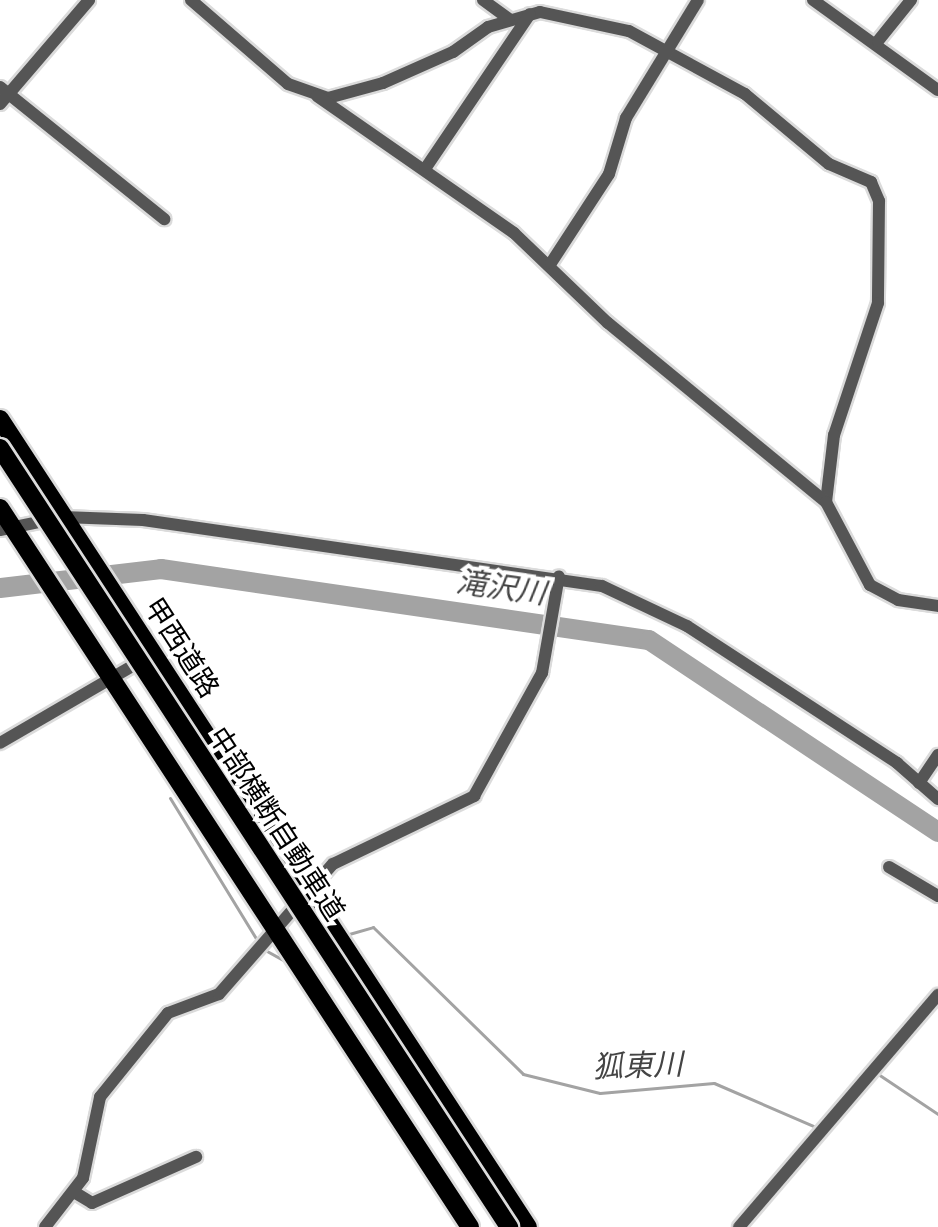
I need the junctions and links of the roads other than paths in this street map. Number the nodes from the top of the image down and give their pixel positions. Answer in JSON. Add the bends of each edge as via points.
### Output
{"nodes":[{"id":1,"x":89,"y":0,"type":"edge"},
{"id":2,"x":191,"y":0,"type":"edge"},
{"id":3,"x":483,"y":0,"type":"edge"},
{"id":4,"x":550,"y":0,"type":"edge"},
{"id":5,"x":698,"y":0,"type":"edge"},
{"id":6,"x":813,"y":0,"type":"edge"},
{"id":7,"x":911,"y":0,"type":"edge"},
{"id":8,"x":535,"y":13,"type":"junction"},
{"id":9,"x":509,"y":19,"type":"junction"},
{"id":10,"x":878,"y":41,"type":"junction"},
{"id":11,"x":671,"y":52,"type":"junction"},
{"id":12,"x":938,"y":90,"type":"edge"},
{"id":13,"x":3,"y":95,"type":"edge"},
{"id":14,"x":317,"y":96,"type":"junction"},
{"id":15,"x":425,"y":169,"type":"junction"},
{"id":16,"x":164,"y":219,"type":"dead end"},
{"id":17,"x":551,"y":263,"type":"junction"},
{"id":18,"x":0,"y":419,"type":"edge"},
{"id":19,"x":0,"y":448,"type":"edge"},
{"id":20,"x":826,"y":502,"type":"junction"},
{"id":21,"x":0,"y":508,"type":"edge"},
{"id":22,"x":63,"y":517,"type":"junction"},
{"id":23,"x":6,"y":527,"type":"edge"},
{"id":24,"x":558,"y":582,"type":"junction"},
{"id":25,"x":938,"y":606,"type":"edge"},
{"id":26,"x":152,"y":655,"type":"junction"},
{"id":27,"x":111,"y":679,"type":"junction"},
{"id":28,"x":0,"y":743,"type":"edge"},
{"id":29,"x":938,"y":755,"type":"edge"},
{"id":30,"x":919,"y":783,"type":"junction"},
{"id":31,"x":938,"y":799,"type":"edge"},
{"id":32,"x":889,"y":867,"type":"dead end"},
{"id":33,"x":305,"y":892,"type":"junction"},
{"id":34,"x":938,"y":896,"type":"edge"},
{"id":35,"x":272,"y":936,"type":"junction"},
{"id":36,"x":938,"y":995,"type":"edge"},
{"id":37,"x":196,"y":1157,"type":"dead end"},
{"id":38,"x":74,"y":1192,"type":"junction"},
{"id":39,"x":45,"y":1227,"type":"edge"},
{"id":40,"x":470,"y":1227,"type":"edge"},
{"id":41,"x":509,"y":1227,"type":"edge"},
{"id":42,"x":528,"y":1227,"type":"edge"},
{"id":43,"x":739,"y":1227,"type":"edge"}],
"edges":[{"from":1,"to":13,"type":"street"},
{"from":2,"to":14,"type":"street","via":[[288,84]]},
{"from":3,"to":9,"type":"street"},
{"from":4,"to":8,"type":"street"},
{"from":5,"to":11,"type":"street"},
{"from":6,"to":10,"type":"street"},
{"from":7,"to":10,"type":"street"},
{"from":8,"to":9,"type":"street"},
{"from":8,"to":11,"type":"street","via":[[629,31]]},
{"from":8,"to":15,"type":"street"},
{"from":9,"to":14,"type":"street","via":[[383,83]]},
{"from":10,"to":12,"type":"street"},
{"from":11,"to":17,"type":"street","via":[[619,132],[609,174]]},
{"from":11,"to":20,"type":"street","via":[[745,94],[877,193],[878,303],[834,435]]},
{"from":13,"to":16,"type":"street"},
{"from":14,"to":15,"type":"street","via":[[383,148]]},
{"from":15,"to":17,"type":"street"},
{"from":17,"to":20,"type":"street","via":[[608,323]]},
{"from":18,"to":22,"type":"highway","name":"甲西道路"},
{"from":19,"to":41,"type":"highway","name":"中部横断自動車道","bridge":true},
{"from":20,"to":25,"type":"street","via":[[870,585],[898,600]]},
{"from":21,"to":23,"type":"highway"},
{"from":22,"to":23,"type":"street"},
{"from":22,"to":24,"type":"street","via":[[143,520]]},
{"from":22,"to":26,"type":"highway","name":"甲西道路"},
{"from":23,"to":27,"type":"highway","via":[[25,545]]},
{"from":24,"to":30,"type":"street","via":[[602,586],[687,626]]},
{"from":24,"to":33,"type":"street","via":[[542,673],[474,796],[333,864]]},
{"from":26,"to":27,"type":"street"},
{"from":26,"to":33,"type":"highway","name":"甲西道路"},
{"from":27,"to":28,"type":"street"},
{"from":27,"to":35,"type":"highway"},
{"from":29,"to":30,"type":"street"},
{"from":30,"to":31,"type":"street"},
{"from":32,"to":34,"type":"street"},
{"from":33,"to":35,"type":"street"},
{"from":33,"to":42,"type":"highway","name":"甲西道路"},
{"from":35,"to":38,"type":"street","via":[[219,994],[179,1003],[105,1089]]},
{"from":35,"to":40,"type":"highway"},
{"from":36,"to":43,"type":"street","via":[[815,1131]]},
{"from":37,"to":38,"type":"street","via":[[92,1203]]},
{"from":38,"to":39,"type":"street"}]}
